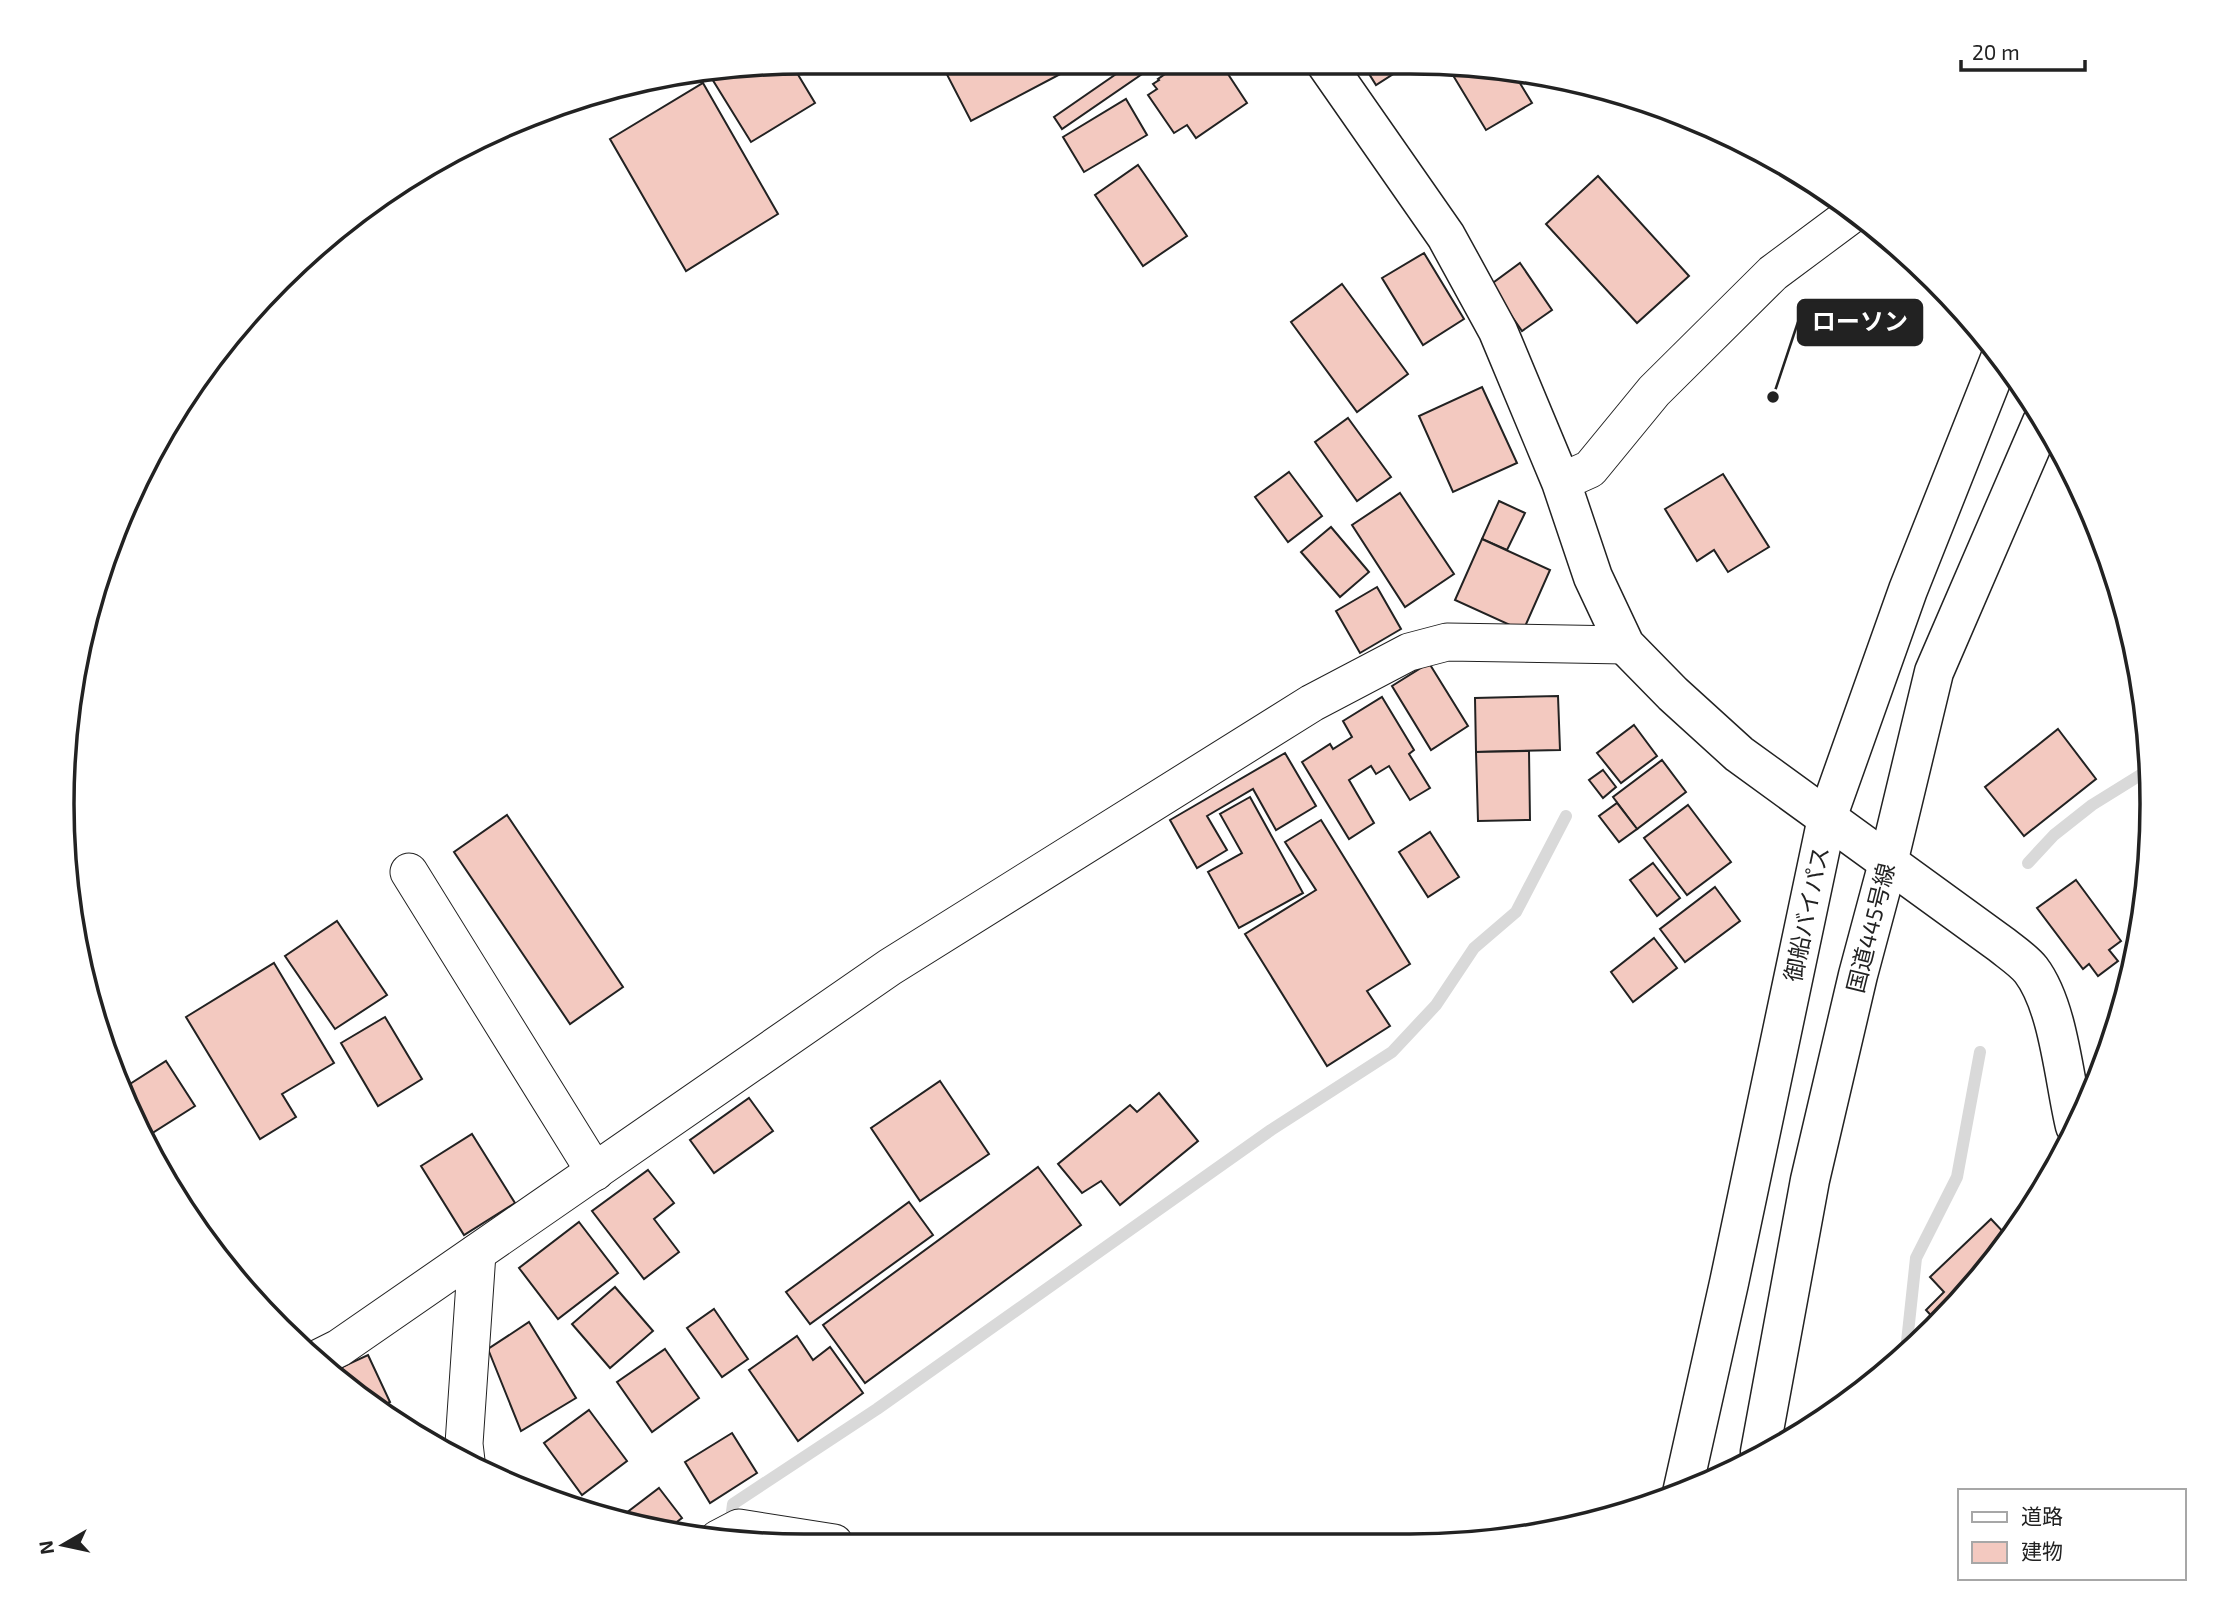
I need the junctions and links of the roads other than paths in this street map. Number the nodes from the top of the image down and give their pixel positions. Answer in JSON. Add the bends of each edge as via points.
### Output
{"nodes":[{"id":1,"x":1333,"y":74,"type":"edge"},
{"id":2,"x":1847,"y":219,"type":"edge"},
{"id":3,"x":1996,"y":369,"type":"edge"},
{"id":4,"x":2038,"y":432,"type":"edge"},
{"id":5,"x":1561,"y":482,"type":"junction"},
{"id":6,"x":1625,"y":645,"type":"junction"},
{"id":7,"x":1827,"y":818,"type":"junction"},
{"id":8,"x":1888,"y":863,"type":"junction"},
{"id":9,"x":409,"y":872,"type":"dead end"},
{"id":10,"x":2071,"y":1111,"type":"edge"},
{"id":11,"x":595,"y":1172,"type":"junction"},
{"id":12,"x":477,"y":1253,"type":"junction"},
{"id":13,"x":325,"y":1355,"type":"edge"},
{"id":14,"x":1762,"y":1444,"type":"edge"},
{"id":15,"x":465,"y":1450,"type":"edge"},
{"id":16,"x":1685,"y":1481,"type":"edge"},
{"id":17,"x":734,"y":1531,"type":"edge"},
{"id":18,"x":773,"y":1533,"type":"edge"}],
"edges":[{"from":1,"to":5,"type":"main road","via":[[1446,236],[1498,331]]},
{"from":2,"to":5,"type":"street","via":[[1773,273],[1654,391],[1590,469]]},
{"from":3,"to":7,"type":"main road","name":"御船バイパス","via":[[1908,590]]},
{"from":4,"to":8,"type":"main road","name":"国道445号線","via":[[1934,672]]},
{"from":5,"to":6,"type":"main road","via":[[1594,577]]},
{"from":6,"to":7,"type":"main road","via":[[1739,754]]},
{"from":6,"to":11,"type":"street","via":[[1447,642],[1409,652],[1312,702],[890,967]]},
{"from":7,"to":8,"type":"main road"},
{"from":7,"to":16,"type":"main road","name":"御船バイパス"},
{"from":8,"to":10,"type":"main road","via":[[2030,968],[2045,992],[2054,1022]]},
{"from":8,"to":14,"type":"main road","name":"国道445号線","via":[[1810,1180]]},
{"from":9,"to":11,"type":"street"},
{"from":11,"to":12,"type":"street"},
{"from":12,"to":13,"type":"street"},
{"from":12,"to":15,"type":"street"},
{"from":17,"to":18,"type":"street"}]}
